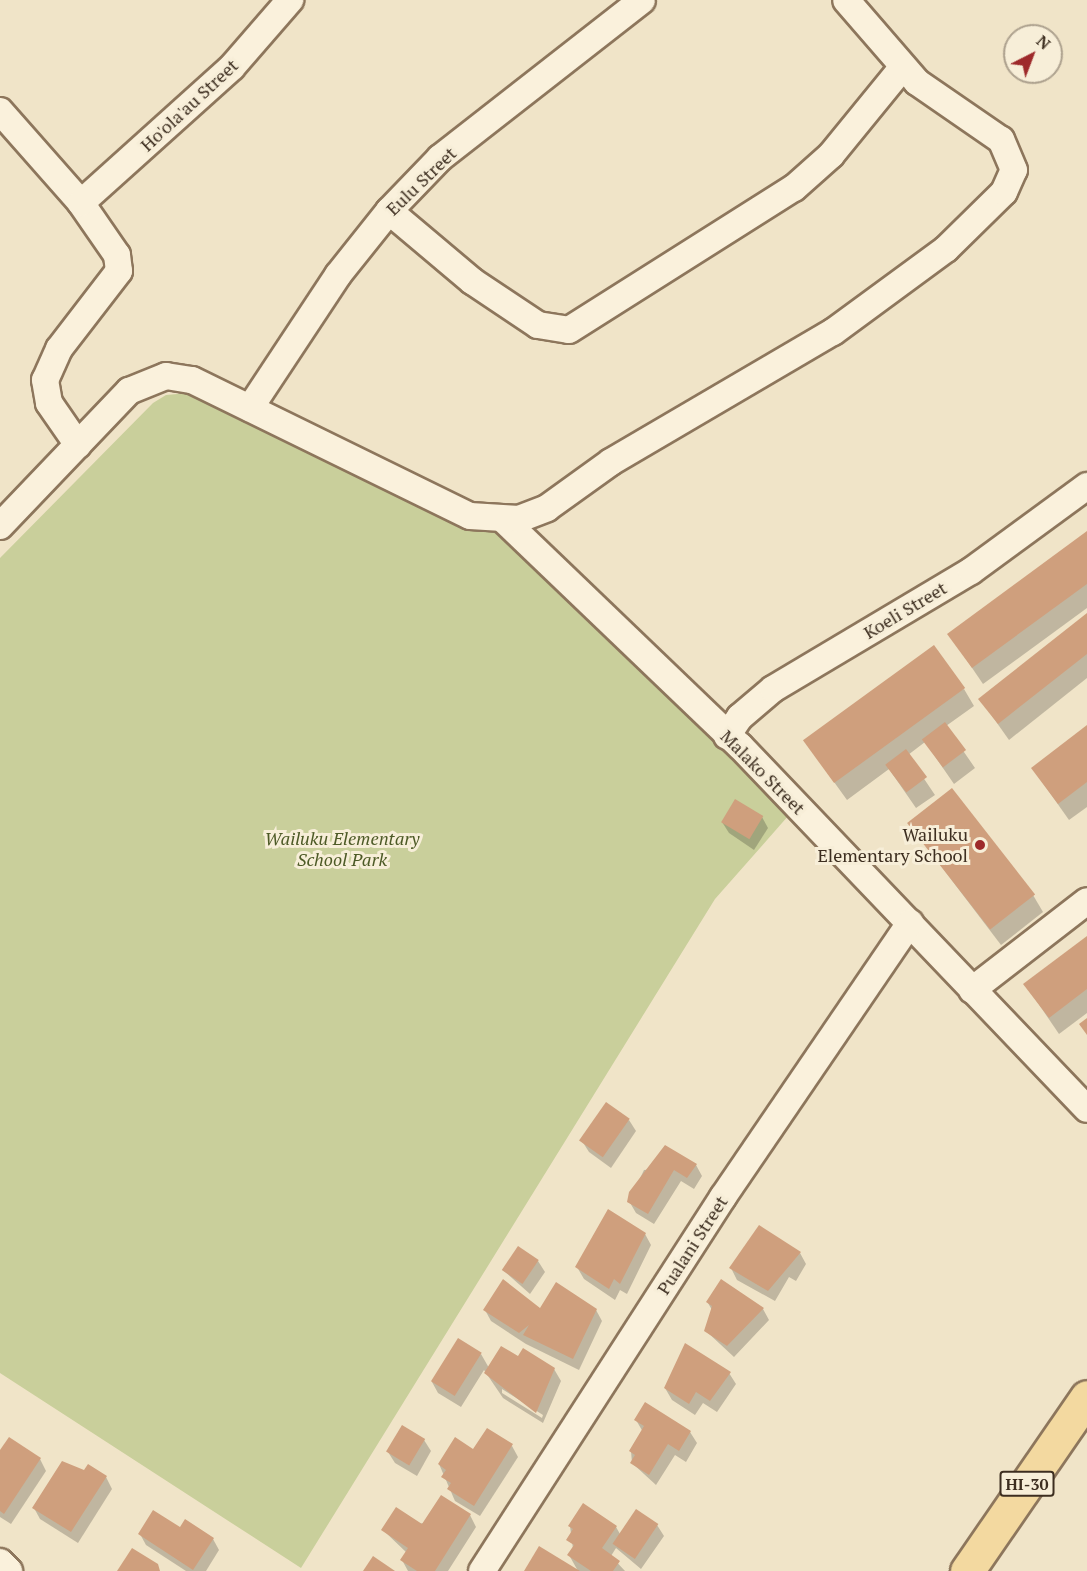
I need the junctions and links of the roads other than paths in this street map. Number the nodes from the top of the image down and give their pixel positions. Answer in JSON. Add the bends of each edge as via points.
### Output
{"nodes":[{"id":1,"x":290,"y":0,"type":"edge"},
{"id":2,"x":642,"y":0,"type":"edge"},
{"id":3,"x":846,"y":0,"type":"edge"},
{"id":4,"x":902,"y":68,"type":"junction"},
{"id":5,"x":0,"y":111,"type":"edge"},
{"id":6,"x":81,"y":203,"type":"junction"},
{"id":7,"x":389,"y":211,"type":"junction"},
{"id":8,"x":250,"y":408,"type":"junction"},
{"id":9,"x":78,"y":445,"type":"junction"},
{"id":10,"x":1087,"y":486,"type":"edge"},
{"id":11,"x":506,"y":521,"type":"junction"},
{"id":12,"x":0,"y":526,"type":"edge"},
{"id":13,"x":727,"y":736,"type":"junction"},
{"id":14,"x":1087,"y":901,"type":"edge"},
{"id":15,"x":910,"y":923,"type":"junction"},
{"id":16,"x":972,"y":990,"type":"junction"},
{"id":17,"x":1087,"y":1109,"type":"edge"},
{"id":18,"x":1087,"y":1396,"type":"edge"},
{"id":19,"x":0,"y":1562,"type":"edge"},
{"id":20,"x":9,"y":1571,"type":"edge"},
{"id":21,"x":482,"y":1571,"type":"edge"},
{"id":22,"x":967,"y":1571,"type":"edge"}],
"edges":[{"from":1,"to":6,"type":"street","name":"Ho'ola'au Street","via":[[232,67]]},
{"from":2,"to":7,"type":"street","name":"Eulu Street","via":[[440,158]]},
{"from":3,"to":4,"type":"street"},
{"from":4,"to":7,"type":"street","via":[[831,155],[794,188],[569,330],[538,325],[472,281]]},
{"from":4,"to":11,"type":"street","via":[[1007,146],[1014,170],[1004,192],[946,249],[833,332],[611,462],[547,508]]},
{"from":5,"to":6,"type":"street"},
{"from":6,"to":9,"type":"street","via":[[110,239],[119,271],[59,349],[45,380],[49,403]]},
{"from":7,"to":8,"type":"street","name":"Eulu Street","via":[[338,275]]},
{"from":8,"to":9,"type":"street","via":[[179,376],[152,378],[129,391]]},
{"from":8,"to":11,"type":"street","via":[[470,516]]},
{"from":9,"to":12,"type":"street"},
{"from":10,"to":13,"type":"street","name":"Koeli Street","via":[[971,571],[773,689],[734,723]]},
{"from":11,"to":13,"type":"street","name":"Malako Street"},
{"from":13,"to":15,"type":"street","name":"Malako Street"},
{"from":14,"to":16,"type":"street"},
{"from":15,"to":16,"type":"street","name":"Malako Street"},
{"from":15,"to":21,"type":"street","name":"Pualani Street","via":[[723,1197]]},
{"from":16,"to":17,"type":"street","name":"Malako Street"},
{"from":18,"to":22,"type":"main road","number":"HI-30"},
{"from":19,"to":20,"type":"street"}]}
